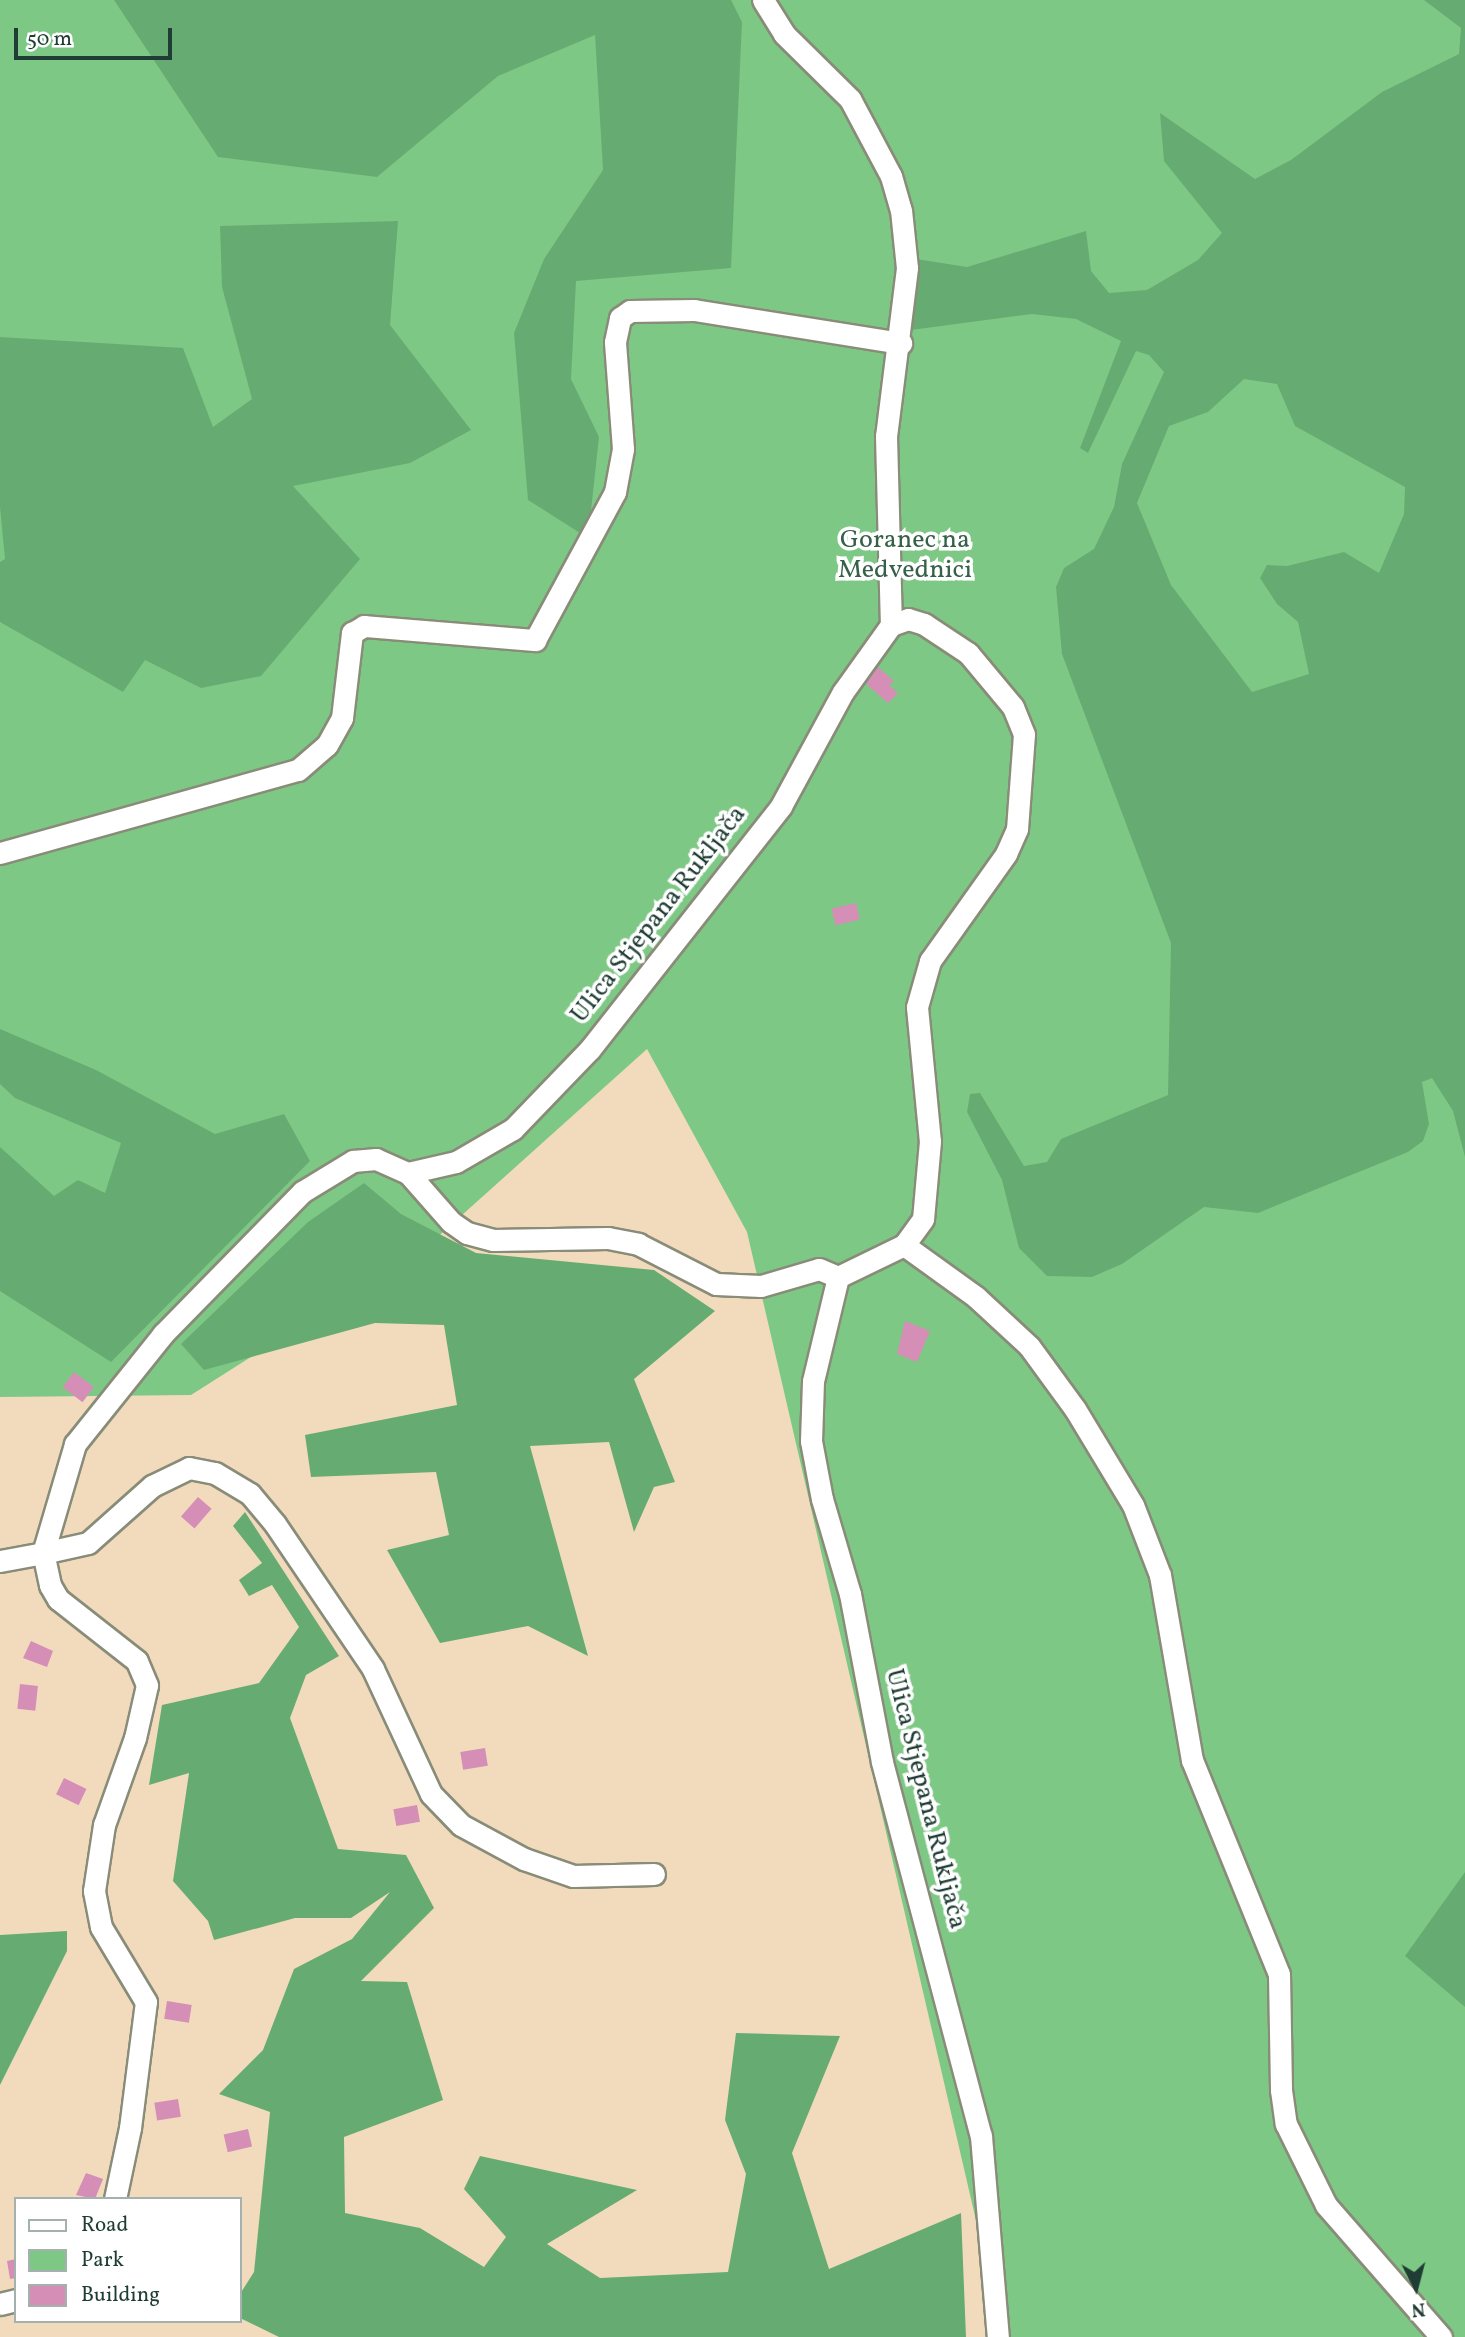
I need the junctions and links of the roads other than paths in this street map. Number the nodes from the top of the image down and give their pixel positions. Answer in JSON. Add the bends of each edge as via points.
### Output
{"nodes":[{"id":1,"x":763,"y":0,"type":"edge"},
{"id":2,"x":901,"y":343,"type":"junction"},
{"id":3,"x":891,"y":625,"type":"junction"},
{"id":4,"x":0,"y":853,"type":"edge"},
{"id":5,"x":408,"y":1173,"type":"junction"},
{"id":6,"x":904,"y":1245,"type":"junction"},
{"id":7,"x":838,"y":1277,"type":"junction"},
{"id":8,"x":43,"y":1553,"type":"junction"},
{"id":9,"x":0,"y":1562,"type":"edge"},
{"id":10,"x":654,"y":1874,"type":"dead end"},
{"id":11,"x":115,"y":2197,"type":"edge"},
{"id":12,"x":998,"y":2337,"type":"edge"},
{"id":13,"x":1441,"y":2337,"type":"edge"}],
"edges":[{"from":1,"to":2,"type":"street","via":[[784,34],[850,99],[891,176],[901,210],[907,268]]},
{"from":2,"to":3,"type":"street","via":[[886,436]]},
{"from":2,"to":4,"type":"street","via":[[694,310],[630,311],[620,318],[615,342],[623,449],[615,492],[535,640],[364,626],[352,633],[342,718],[327,745],[298,770]]},
{"from":3,"to":5,"type":"street","name":"Ulica Stjepana Rukljača","via":[[843,692],[781,806],[590,1049],[513,1129],[456,1162]]},
{"from":3,"to":6,"type":"street","via":[[916,621],[968,653],[1013,707],[1024,734],[1017,829],[1006,854],[930,961],[917,1007],[930,1140],[923,1219]]},
{"from":5,"to":7,"type":"street","via":[[467,1234],[493,1240],[608,1238],[638,1244],[716,1284],[761,1286],[819,1269]]},
{"from":5,"to":8,"type":"street","via":[[376,1159],[353,1161],[302,1192],[163,1334],[75,1444]]},
{"from":6,"to":7,"type":"street"},
{"from":6,"to":13,"type":"street","via":[[976,1297],[1029,1346],[1075,1409],[1133,1505],[1160,1575],[1192,1760],[1279,1974],[1286,2124],[1326,2205]]},
{"from":7,"to":12,"type":"street","name":"Ulica Stjepana Rukljača","via":[[813,1381],[811,1441],[822,1499],[850,1594],[882,1762],[981,2136]]},
{"from":8,"to":9,"type":"street"},
{"from":8,"to":10,"type":"street","via":[[88,1543],[152,1486],[189,1468],[215,1473],[250,1494],[275,1524],[373,1669],[431,1794],[461,1825],[524,1859],[573,1877]]},
{"from":8,"to":11,"type":"street","via":[[58,1599],[137,1661],[147,1685],[135,1738],[104,1825],[94,1891],[101,1927],[146,2002],[130,2128]]}]}
